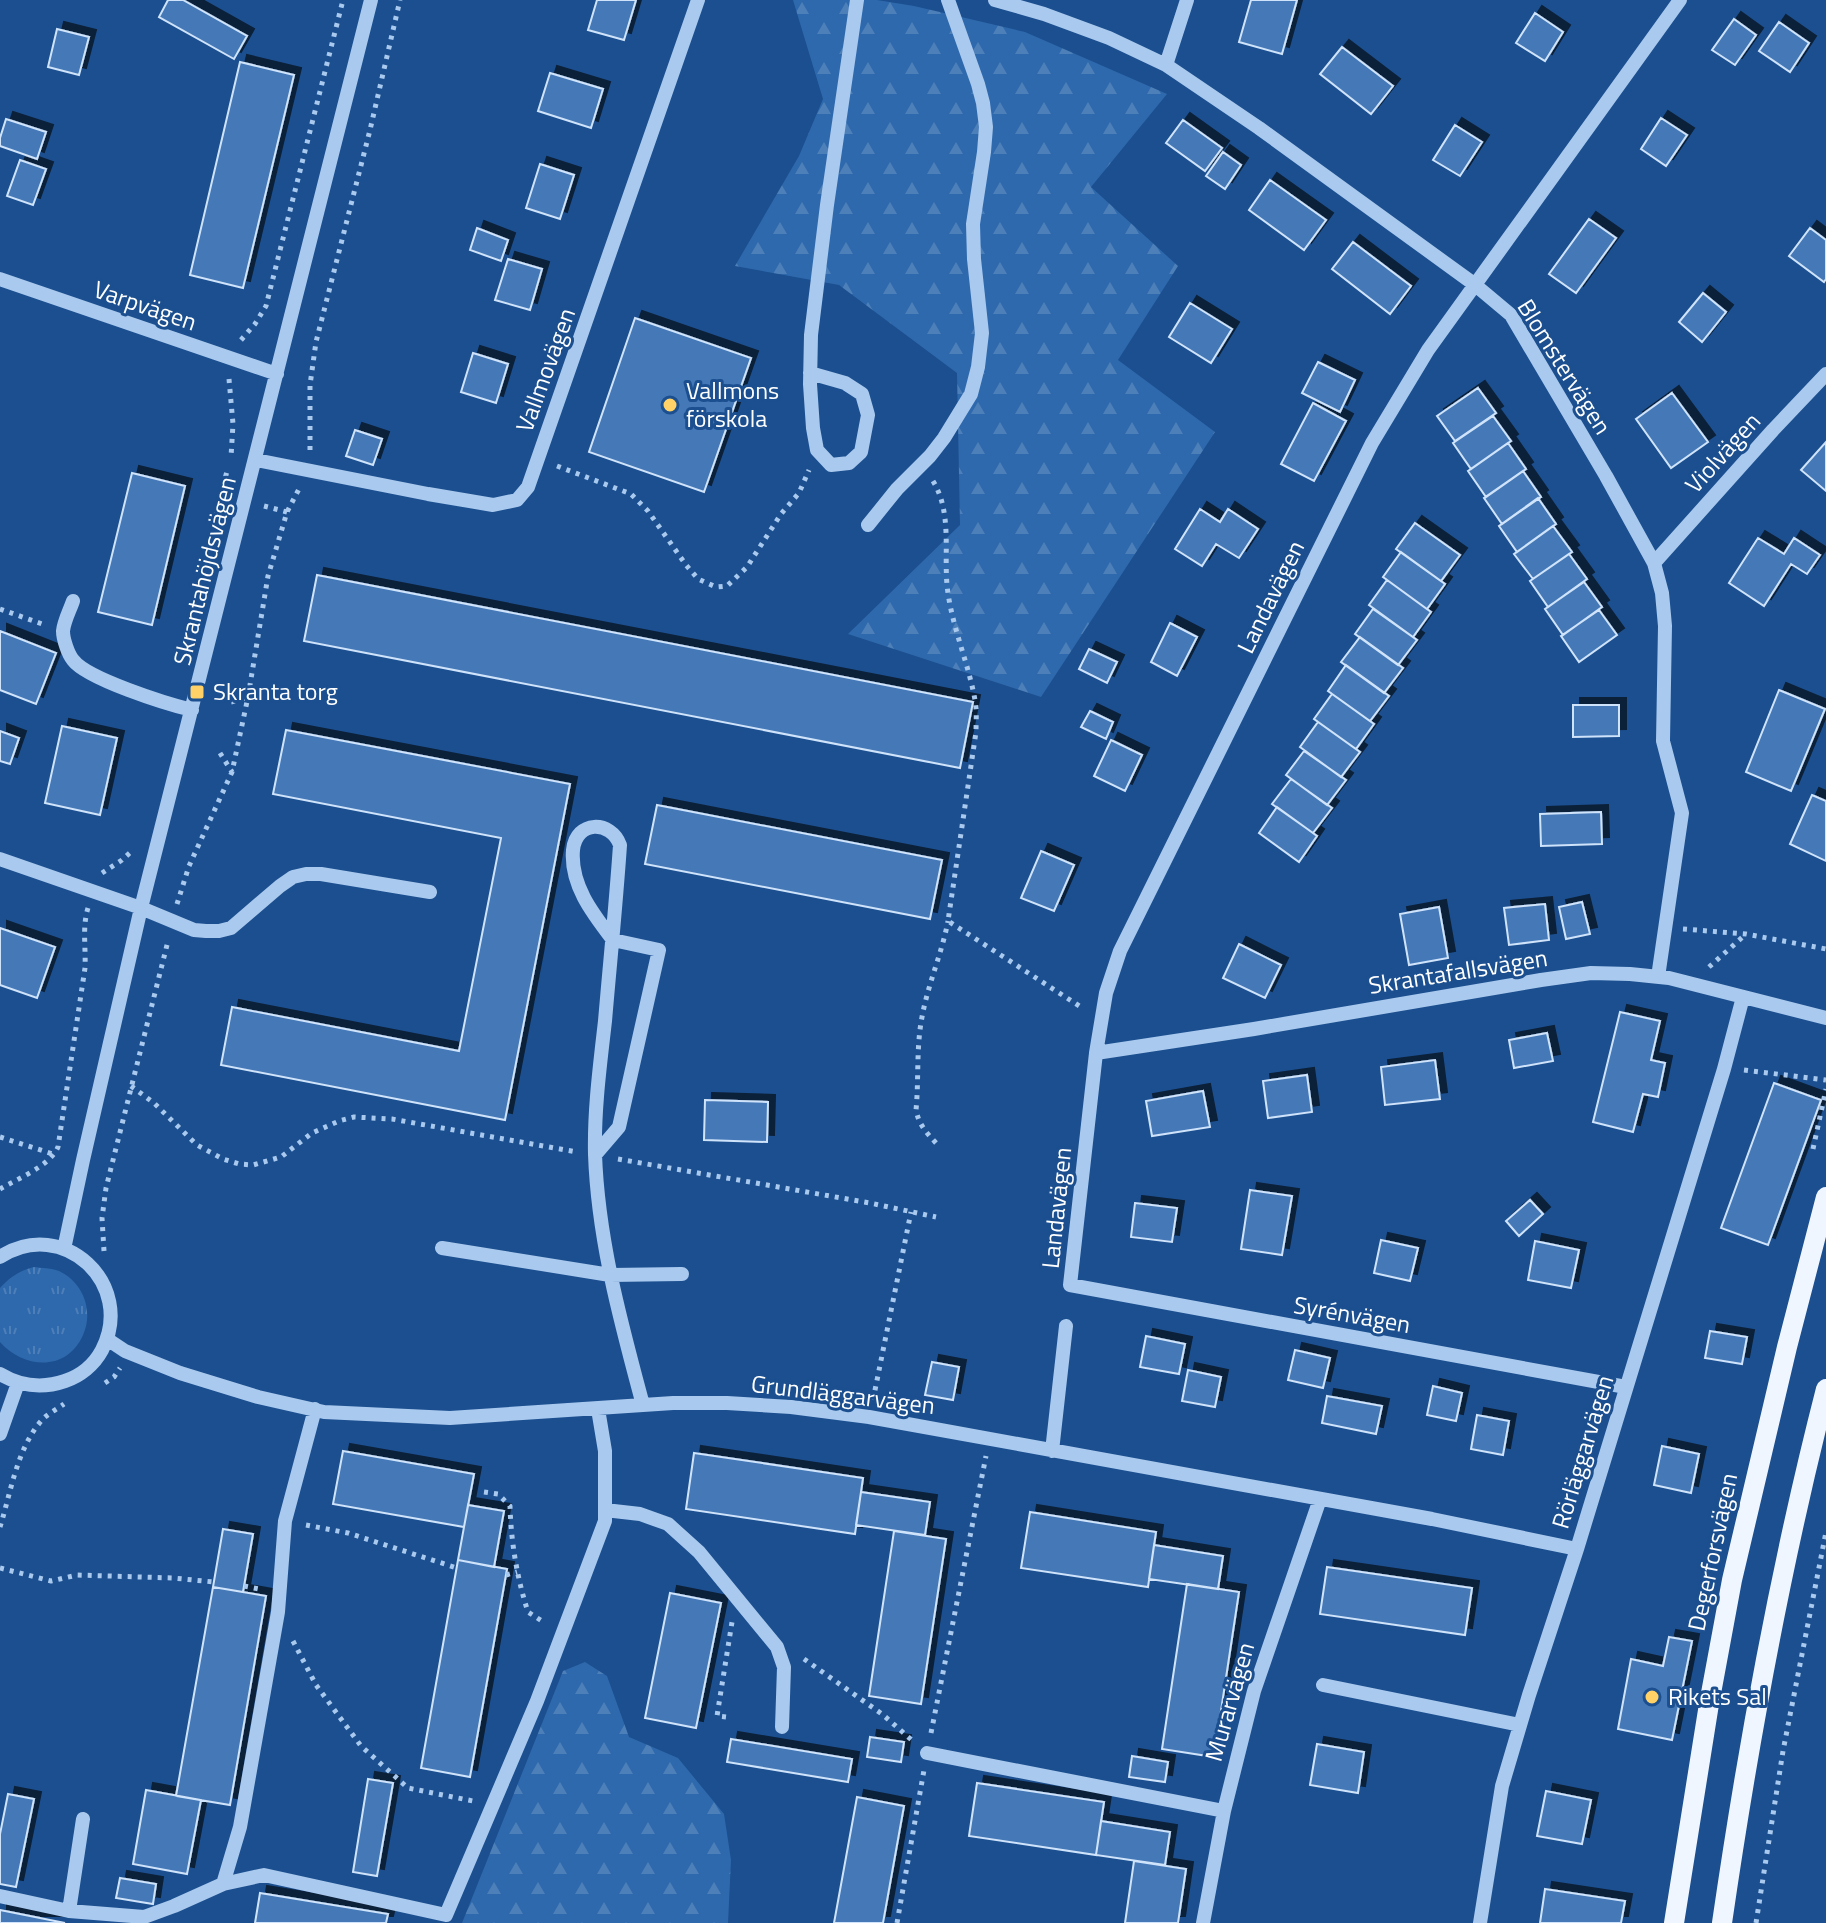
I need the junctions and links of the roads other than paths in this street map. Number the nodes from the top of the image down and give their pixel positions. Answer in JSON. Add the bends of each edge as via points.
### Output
{"nodes":[{"id":1,"x":371,"y":0,"type":"edge"},
{"id":2,"x":698,"y":0,"type":"edge"},
{"id":3,"x":857,"y":0,"type":"edge"},
{"id":4,"x":948,"y":0,"type":"edge"},
{"id":5,"x":995,"y":0,"type":"edge"},
{"id":6,"x":1187,"y":0,"type":"edge"},
{"id":7,"x":1680,"y":0,"type":"edge"},
{"id":8,"x":1166,"y":65,"type":"junction"},
{"id":9,"x":0,"y":279,"type":"edge"},
{"id":10,"x":1474,"y":284,"type":"junction"},
{"id":11,"x":810,"y":373,"type":"junction"},
{"id":12,"x":277,"y":374,"type":"junction"},
{"id":13,"x":1826,"y":374,"type":"edge"},
{"id":14,"x":256,"y":460,"type":"junction"},
{"id":15,"x":868,"y":525,"type":"dead end"},
{"id":16,"x":1654,"y":563,"type":"junction"},
{"id":17,"x":73,"y":601,"type":"dead end"},
{"id":18,"x":192,"y":710,"type":"junction"},
{"id":19,"x":0,"y":859,"type":"edge"},
{"id":20,"x":430,"y":892,"type":"dead end"},
{"id":21,"x":141,"y":908,"type":"junction"},
{"id":22,"x":613,"y":940,"type":"junction"},
{"id":23,"x":1658,"y":977,"type":"junction"},
{"id":24,"x":1743,"y":997,"type":"junction"},
{"id":25,"x":1826,"y":1018,"type":"edge"},
{"id":26,"x":1096,"y":1053,"type":"junction"},
{"id":27,"x":595,"y":1155,"type":"junction"},
{"id":28,"x":1826,"y":1197,"type":"edge"},
{"id":29,"x":442,"y":1248,"type":"dead end"},
{"id":30,"x":64,"y":1249,"type":"junction"},
{"id":31,"x":0,"y":1257,"type":"edge"},
{"id":32,"x":682,"y":1274,"type":"dead end"},
{"id":33,"x":610,"y":1275,"type":"junction"},
{"id":34,"x":1070,"y":1285,"type":"joint"},
{"id":35,"x":1066,"y":1326,"type":"dead end"},
{"id":36,"x":107,"y":1339,"type":"junction"},
{"id":37,"x":0,"y":1374,"type":"edge"},
{"id":38,"x":18,"y":1383,"type":"junction"},
{"id":39,"x":1626,"y":1387,"type":"junction"},
{"id":40,"x":1826,"y":1389,"type":"edge"},
{"id":41,"x":643,"y":1405,"type":"junction"},
{"id":42,"x":315,"y":1409,"type":"junction"},
{"id":43,"x":598,"y":1409,"type":"junction"},
{"id":44,"x":0,"y":1434,"type":"edge"},
{"id":45,"x":1052,"y":1451,"type":"junction"},
{"id":46,"x":1320,"y":1499,"type":"junction"},
{"id":47,"x":605,"y":1510,"type":"junction"},
{"id":48,"x":1577,"y":1549,"type":"junction"},
{"id":49,"x":1323,"y":1685,"type":"dead end"},
{"id":50,"x":1520,"y":1725,"type":"junction"},
{"id":51,"x":782,"y":1727,"type":"dead end"},
{"id":52,"x":927,"y":1753,"type":"road end"},
{"id":53,"x":1224,"y":1811,"type":"junction"},
{"id":54,"x":83,"y":1819,"type":"dead end"},
{"id":55,"x":223,"y":1884,"type":"junction"},
{"id":56,"x":0,"y":1896,"type":"edge"},
{"id":57,"x":69,"y":1911,"type":"junction"},
{"id":58,"x":445,"y":1919,"type":"edge"},
{"id":59,"x":1203,"y":1923,"type":"edge"},
{"id":60,"x":1480,"y":1923,"type":"edge"},
{"id":61,"x":1674,"y":1923,"type":"edge"},
{"id":62,"x":1722,"y":1923,"type":"edge"}],
"edges":[{"from":1,"to":12,"type":"street","name":"Skrantahöjdsvägen"},
{"from":2,"to":14,"type":"street","name":"Vallmovägen","via":[[528,487],[517,500],[493,505]]},
{"from":3,"to":11,"type":"street","via":[[827,205]]},
{"from":4,"to":15,"type":"street","via":[[978,84],[986,127],[973,224],[982,333],[978,367],[971,394],[944,438]]},
{"from":5,"to":8,"type":"street","name":"Blomstervägen","via":[[1109,38]]},
{"from":6,"to":8,"type":"street"},
{"from":7,"to":10,"type":"street","name":"Landavägen"},
{"from":8,"to":10,"type":"street","name":"Blomstervägen"},
{"from":9,"to":12,"type":"street","name":"Varpvägen"},
{"from":10,"to":16,"type":"street","name":"Blomstervägen","via":[[1511,315]]},
{"from":10,"to":26,"type":"street","name":"Landavägen","via":[[1372,443],[1120,951],[1106,993]]},
{"from":11,"to":11,"type":"street","via":[[817,450],[831,465],[849,463],[861,452],[868,415],[862,394]]},
{"from":12,"to":14,"type":"street","name":"Skrantahöjdsvägen"},
{"from":13,"to":16,"type":"street","name":"Violvägen"},
{"from":14,"to":18,"type":"street","name":"Skrantahöjdsvägen"},
{"from":16,"to":23,"type":"street","name":"Blomstervägen","via":[[1665,626],[1663,741],[1682,813]]},
{"from":17,"to":18,"type":"street","via":[[63,631],[73,661],[99,678]]},
{"from":18,"to":21,"type":"street","name":"Skrantahöjdsvägen"},
{"from":19,"to":21,"type":"street"},
{"from":20,"to":21,"type":"street","via":[[306,874],[293,877],[231,928],[219,931],[194,930]]},
{"from":21,"to":30,"type":"street","name":"Skrantahöjdsvägen"},
{"from":22,"to":22,"type":"street","via":[[620,845],[611,832],[593,827],[578,834],[575,867],[582,894]]},
{"from":22,"to":27,"type":"street"},
{"from":22,"to":27,"type":"street","via":[[659,950],[619,1127]]},
{"from":23,"to":24,"type":"street","name":"Skrantafallsvägen"},
{"from":23,"to":26,"type":"street","name":"Skrantafallsvägen","via":[[1591,973]]},
{"from":24,"to":25,"type":"street","name":"Skrantafallsvägen"},
{"from":24,"to":39,"type":"street","name":"Rörläggarvägen"},
{"from":26,"to":34,"type":"street","name":"Landavägen"},
{"from":27,"to":33,"type":"street"},
{"from":28,"to":61,"type":"main road","name":"Degerforsvägen","via":[[1732,1580]]},
{"from":29,"to":33,"type":"street"},
{"from":30,"to":31,"type":"street","via":[[35,1244]]},
{"from":30,"to":36,"type":"street","via":[[91,1266],[108,1292]]},
{"from":32,"to":33,"type":"street"},
{"from":33,"to":41,"type":"street"},
{"from":34,"to":39,"type":"street","name":"Syrénvägen"},
{"from":35,"to":45,"type":"street"},
{"from":36,"to":38,"type":"street","via":[[87,1369],[71,1379],[54,1385]]},
{"from":36,"to":42,"type":"street","name":"Grundläggarvägen","via":[[193,1377]]},
{"from":37,"to":38,"type":"street"},
{"from":38,"to":44,"type":"street"},
{"from":39,"to":48,"type":"street","name":"Rörläggarvägen"},
{"from":40,"to":62,"type":"main road","via":[[1765,1669]]},
{"from":41,"to":43,"type":"street","name":"Grundläggarvägen"},
{"from":41,"to":45,"type":"street","name":"Grundläggarvägen","via":[[791,1407]]},
{"from":42,"to":43,"type":"street","name":"Grundläggarvägen","via":[[450,1418]]},
{"from":42,"to":55,"type":"street","via":[[285,1521],[278,1612],[240,1827]]},
{"from":43,"to":47,"type":"street","via":[[605,1451]]},
{"from":45,"to":46,"type":"street","name":"Grundläggarvägen"},
{"from":46,"to":48,"type":"street","name":"Grundläggarvägen"},
{"from":46,"to":53,"type":"street","name":"Murarvägen","via":[[1254,1691]]},
{"from":47,"to":51,"type":"street","via":[[668,1524],[699,1552],[777,1647],[784,1667]]},
{"from":47,"to":58,"type":"street","via":[[537,1701]]},
{"from":48,"to":50,"type":"street","name":"Rörläggarvägen"},
{"from":49,"to":50,"type":"street"},
{"from":50,"to":60,"type":"street","name":"Rörläggarvägen","via":[[1502,1786]]},
{"from":52,"to":53,"type":"street"},
{"from":53,"to":59,"type":"street","name":"Murarvägen"},
{"from":54,"to":57,"type":"street"},
{"from":55,"to":57,"type":"street","via":[[144,1917]]},
{"from":55,"to":58,"type":"street","via":[[264,1875]]},
{"from":56,"to":57,"type":"street"}]}
